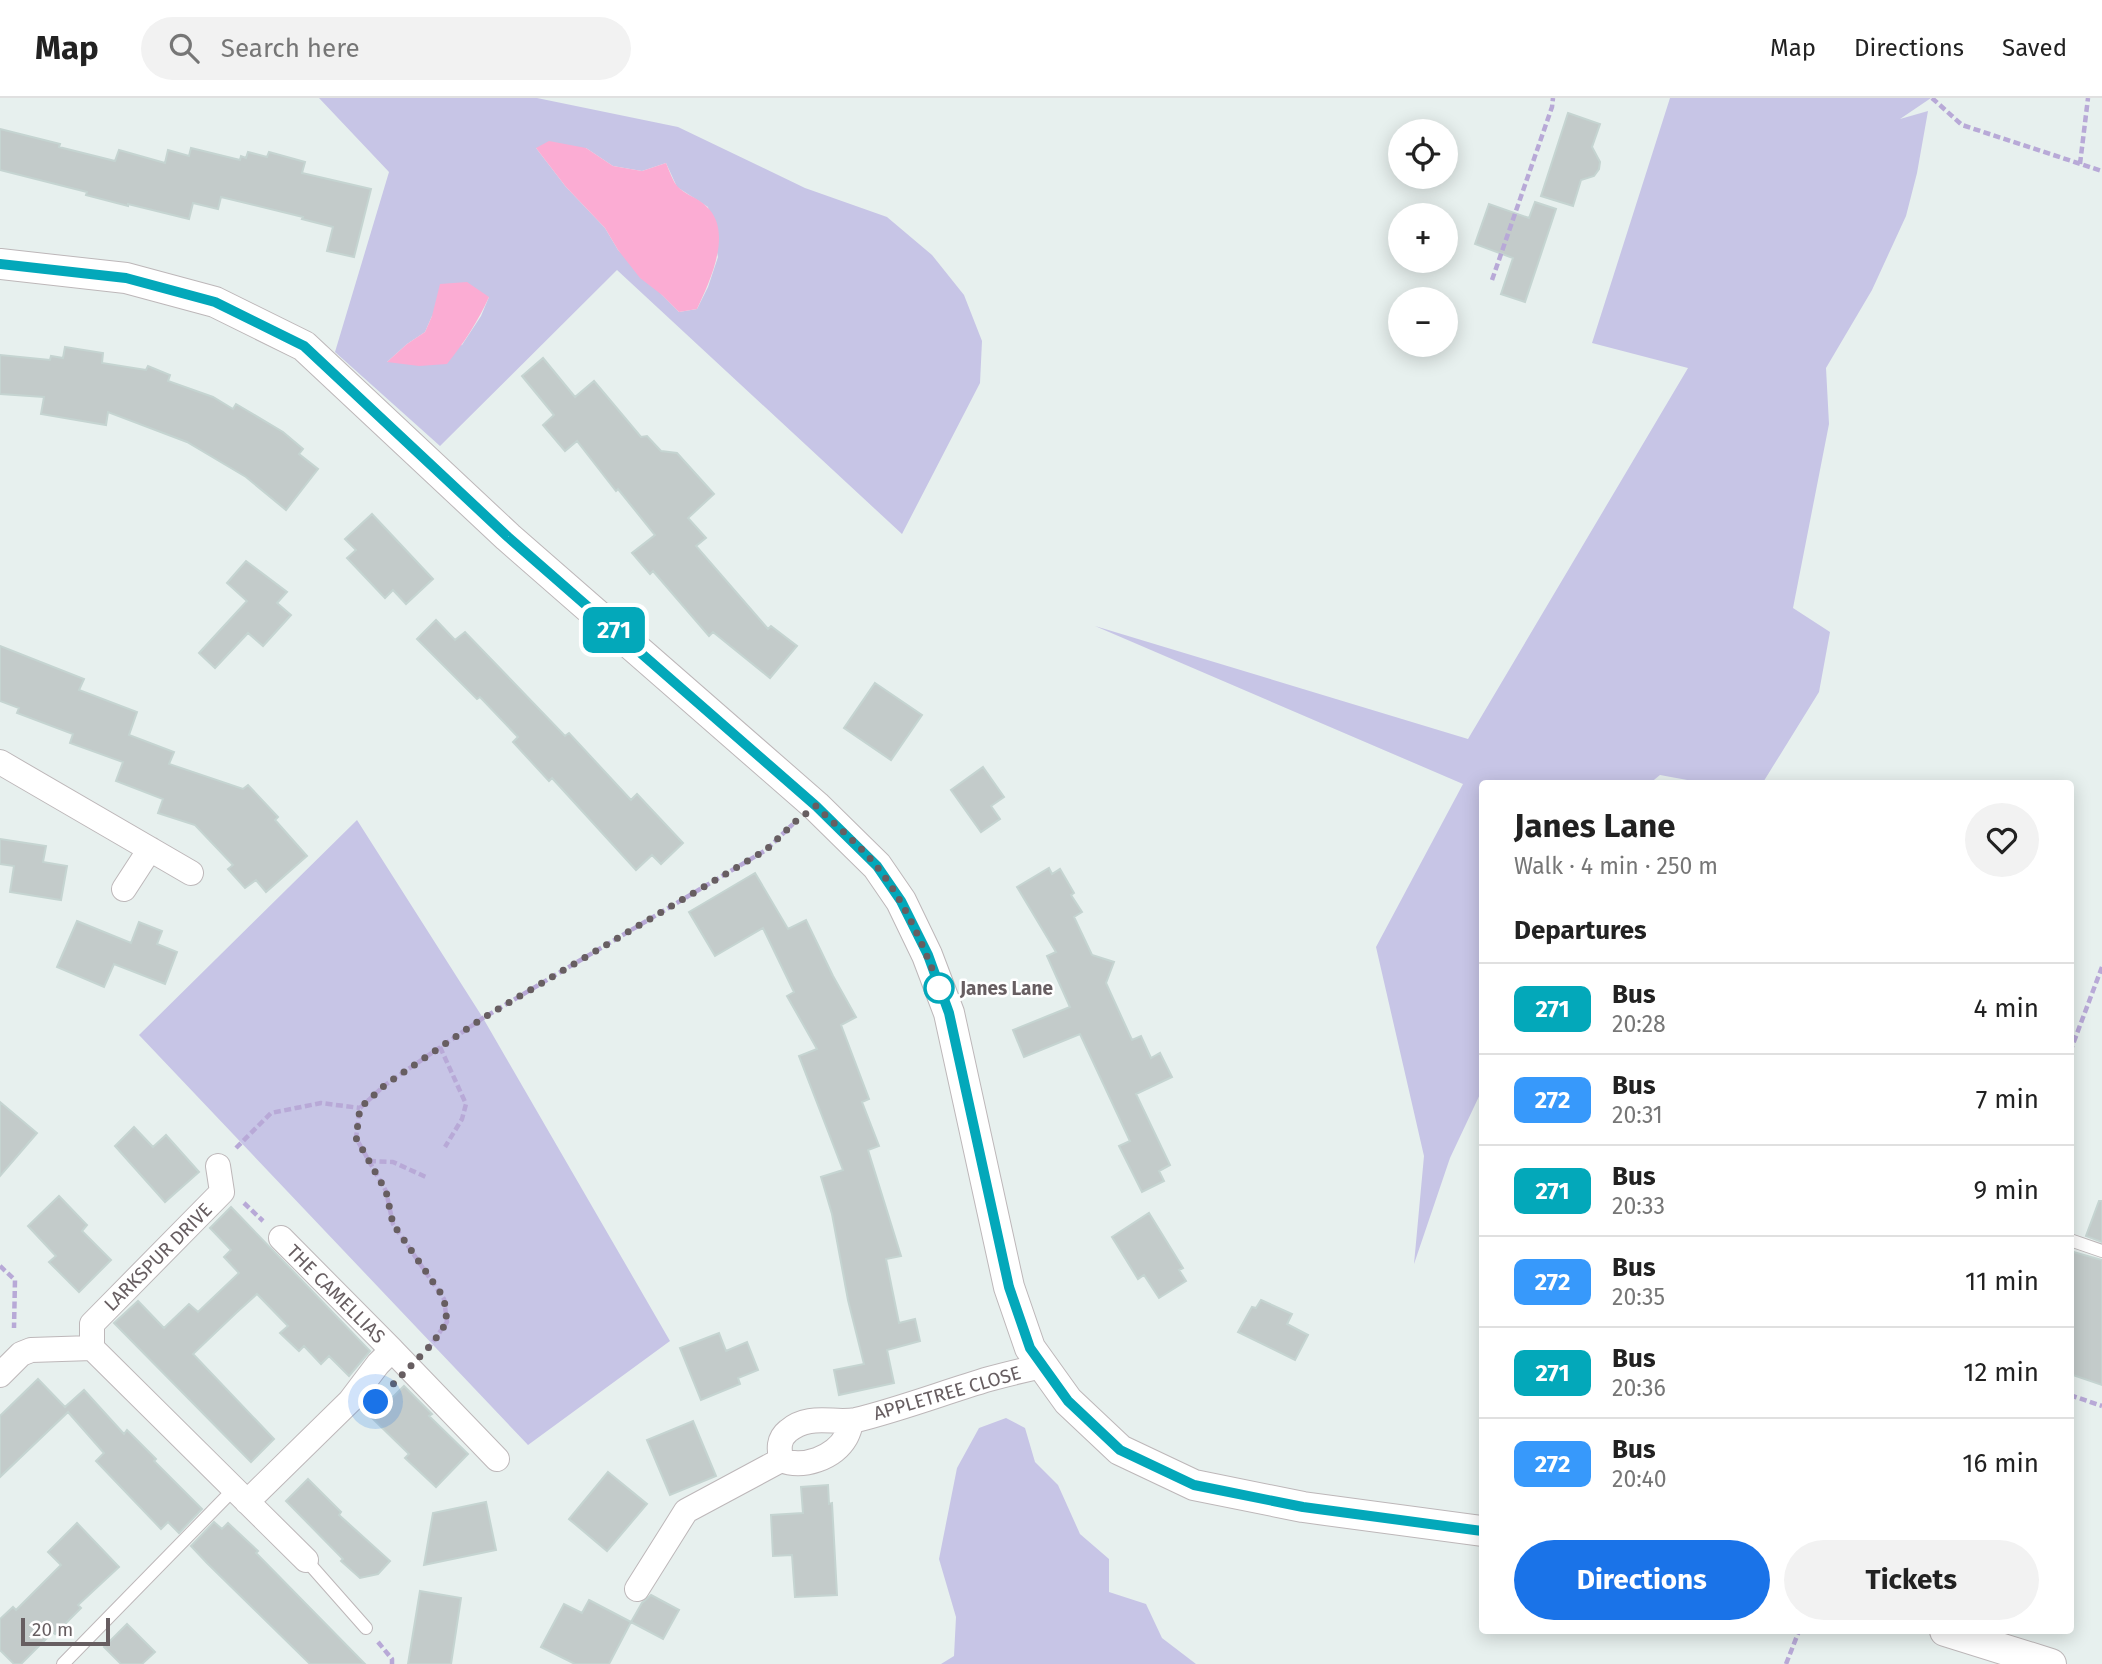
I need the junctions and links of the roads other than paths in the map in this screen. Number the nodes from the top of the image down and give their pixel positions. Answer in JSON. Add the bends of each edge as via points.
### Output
{"nodes":[{"id":1,"x":0,"y":264,"type":"edge"},
{"id":2,"x":0,"y":762,"type":"edge"},
{"id":3,"x":150,"y":849,"type":"junction"},
{"id":4,"x":191,"y":873,"type":"dead end"},
{"id":5,"x":124,"y":889,"type":"dead end"},
{"id":6,"x":218,"y":1166,"type":"road end"},
{"id":7,"x":281,"y":1238,"type":"road end"},
{"id":8,"x":2074,"y":1241,"type":"edge"},
{"id":9,"x":2102,"y":1251,"type":"edge"},
{"id":10,"x":92,"y":1348,"type":"junction"},
{"id":11,"x":392,"y":1350,"type":"junction"},
{"id":12,"x":1042,"y":1366,"type":"junction"},
{"id":13,"x":0,"y":1375,"type":"edge"},
{"id":14,"x":852,"y":1421,"type":"junction"},
{"id":15,"x":496,"y":1459,"type":"dead end"},
{"id":16,"x":781,"y":1460,"type":"junction"},
{"id":17,"x":241,"y":1495,"type":"junction"},
{"id":18,"x":1479,"y":1531,"type":"edge"},
{"id":19,"x":306,"y":1560,"type":"joint"},
{"id":20,"x":637,"y":1589,"type":"dead end"},
{"id":21,"x":366,"y":1628,"type":"dead end"},
{"id":22,"x":1955,"y":1634,"type":"edge"},
{"id":23,"x":72,"y":1661,"type":"edge"},
{"id":24,"x":2051,"y":1664,"type":"edge"}],
"edges":[{"from":1,"to":12,"type":"street","via":[[126,278],[215,302],[304,346],[508,537],[816,806],[877,866],[928,955],[949,1013],[1009,1287],[1030,1348]]},
{"from":2,"to":3,"type":"street"},
{"from":3,"to":4,"type":"street"},
{"from":3,"to":5,"type":"street"},
{"from":6,"to":10,"type":"street","name":"LARKSPUR DRIVE","via":[[222,1192],[92,1324]]},
{"from":7,"to":11,"type":"street","name":"THE CAMELLIAS"},
{"from":8,"to":9,"type":"lane"},
{"from":10,"to":13,"type":"street","via":[[30,1350]]},
{"from":10,"to":17,"type":"street"},
{"from":11,"to":15,"type":"street","name":"THE CAMELLIAS"},
{"from":11,"to":17,"type":"street","name":"THE CAMELLIAS","via":[[350,1401]]},
{"from":12,"to":14,"type":"street","name":"APPLETREE CLOSE"},
{"from":12,"to":18,"type":"street","via":[[1068,1401],[1120,1450],[1194,1485],[1303,1507]]},
{"from":14,"to":16,"type":"street","name":"APPLETREE CLOSE","via":[[846,1438],[825,1456],[809,1463]]},
{"from":14,"to":16,"type":"street","name":"APPLETREE CLOSE","via":[[807,1422],[789,1430],[779,1449]]},
{"from":16,"to":20,"type":"street","name":"APPLETREE CLOSE","via":[[686,1511]]},
{"from":17,"to":19,"type":"street"},
{"from":17,"to":23,"type":"lane"},
{"from":19,"to":21,"type":"lane"},
{"from":22,"to":24,"type":"street"}]}
